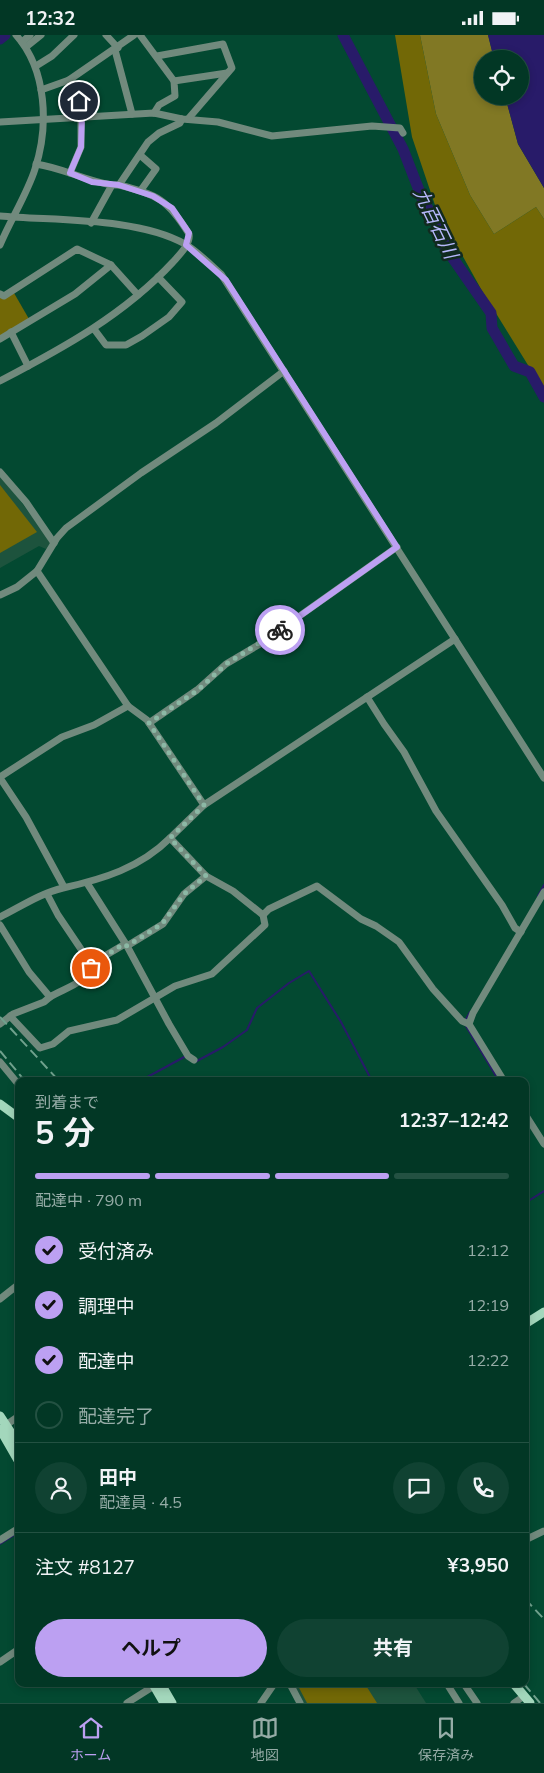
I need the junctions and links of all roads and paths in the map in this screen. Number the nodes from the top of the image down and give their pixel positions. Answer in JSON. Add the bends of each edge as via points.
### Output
{"nodes":[{"id":1,"x":30,"y":35,"type":"edge"},
{"id":2,"x":41,"y":35,"type":"edge"},
{"id":3,"x":74,"y":35,"type":"edge"},
{"id":4,"x":106,"y":35,"type":"edge"},
{"id":5,"x":134,"y":35,"type":"edge"},
{"id":6,"x":140,"y":35,"type":"edge"},
{"id":7,"x":222,"y":35,"type":"edge"},
{"id":8,"x":21,"y":41,"type":"edge"},
{"id":9,"x":223,"y":44,"type":"junction"},
{"id":10,"x":116,"y":49,"type":"junction"},
{"id":11,"x":157,"y":56,"type":"junction"},
{"id":12,"x":36,"y":66,"type":"junction"},
{"id":13,"x":227,"y":73,"type":"junction"},
{"id":14,"x":69,"y":80,"type":"junction"},
{"id":15,"x":174,"y":81,"type":"junction"},
{"id":16,"x":41,"y":91,"type":"junction"},
{"id":17,"x":154,"y":113,"type":"junction"},
{"id":18,"x":132,"y":114,"type":"junction"},
{"id":19,"x":83,"y":116,"type":"junction"},
{"id":20,"x":44,"y":119,"type":"junction"},
{"id":21,"x":185,"y":119,"type":"junction"},
{"id":22,"x":0,"y":122,"type":"edge"},
{"id":23,"x":402,"y":131,"type":"dead end"},
{"id":24,"x":140,"y":155,"type":"junction"},
{"id":25,"x":36,"y":164,"type":"junction"},
{"id":26,"x":70,"y":173,"type":"junction"},
{"id":27,"x":115,"y":185,"type":"junction"},
{"id":28,"x":141,"y":190,"type":"junction"},
{"id":29,"x":0,"y":216,"type":"edge"},
{"id":30,"x":12,"y":217,"type":"junction"},
{"id":31,"x":91,"y":223,"type":"junction"},
{"id":32,"x":0,"y":245,"type":"edge"},
{"id":33,"x":186,"y":245,"type":"junction"},
{"id":34,"x":111,"y":265,"type":"junction"},
{"id":35,"x":158,"y":277,"type":"junction"},
{"id":36,"x":0,"y":294,"type":"edge"},
{"id":37,"x":138,"y":295,"type":"junction"},
{"id":38,"x":94,"y":329,"type":"junction"},
{"id":39,"x":11,"y":333,"type":"junction"},
{"id":40,"x":0,"y":339,"type":"edge"},
{"id":41,"x":28,"y":366,"type":"junction"},
{"id":42,"x":284,"y":371,"type":"junction"},
{"id":43,"x":0,"y":381,"type":"edge"},
{"id":44,"x":0,"y":472,"type":"edge"},
{"id":45,"x":54,"y":543,"type":"junction"},
{"id":46,"x":397,"y":547,"type":"junction"},
{"id":47,"x":37,"y":571,"type":"junction"},
{"id":48,"x":0,"y":595,"type":"edge"},
{"id":49,"x":455,"y":639,"type":"junction"},
{"id":50,"x":367,"y":697,"type":"junction"},
{"id":51,"x":128,"y":706,"type":"junction"},
{"id":52,"x":149,"y":723,"type":"junction"},
{"id":53,"x":0,"y":777,"type":"edge"},
{"id":54,"x":544,"y":778,"type":"edge"},
{"id":55,"x":204,"y":805,"type":"junction"},
{"id":56,"x":170,"y":838,"type":"junction"},
{"id":57,"x":206,"y":876,"type":"junction"},
{"id":58,"x":87,"y":883,"type":"junction"},
{"id":59,"x":64,"y":887,"type":"junction"},
{"id":60,"x":544,"y":892,"type":"edge"},
{"id":61,"x":47,"y":894,"type":"junction"},
{"id":62,"x":263,"y":915,"type":"junction"},
{"id":63,"x":0,"y":917,"type":"edge"},
{"id":64,"x":0,"y":925,"type":"edge"},
{"id":65,"x":521,"y":932,"type":"junction"},
{"id":66,"x":126,"y":945,"type":"junction"},
{"id":67,"x":92,"y":964,"type":"junction"},
{"id":68,"x":50,"y":997,"type":"junction"},
{"id":69,"x":154,"y":998,"type":"junction"},
{"id":70,"x":10,"y":1016,"type":"junction"},
{"id":71,"x":0,"y":1024,"type":"edge"},
{"id":72,"x":469,"y":1024,"type":"junction"},
{"id":73,"x":194,"y":1060,"type":"dead end"},
{"id":74,"x":0,"y":1062,"type":"edge"},
{"id":75,"x":502,"y":1077,"type":"edge"},
{"id":76,"x":15,"y":1080,"type":"edge"},
{"id":77,"x":0,"y":1103,"type":"edge"},
{"id":78,"x":15,"y":1115,"type":"edge"},
{"id":79,"x":529,"y":1120,"type":"edge"},
{"id":80,"x":544,"y":1144,"type":"edge"},
{"id":81,"x":15,"y":1287,"type":"edge"},
{"id":82,"x":0,"y":1299,"type":"edge"},
{"id":83,"x":544,"y":1312,"type":"edge"},
{"id":84,"x":529,"y":1321,"type":"edge"},
{"id":85,"x":0,"y":1416,"type":"edge"},
{"id":86,"x":15,"y":1418,"type":"edge"},
{"id":87,"x":3,"y":1427,"type":"edge"},
{"id":88,"x":15,"y":1440,"type":"edge"},
{"id":89,"x":15,"y":1453,"type":"edge"},
{"id":90,"x":15,"y":1531,"type":"edge"},
{"id":91,"x":544,"y":1531,"type":"edge"},
{"id":92,"x":529,"y":1538,"type":"edge"},
{"id":93,"x":0,"y":1540,"type":"edge"},
{"id":94,"x":15,"y":1652,"type":"edge"},
{"id":95,"x":0,"y":1662,"type":"edge"},
{"id":96,"x":151,"y":1687,"type":"edge"},
{"id":97,"x":157,"y":1687,"type":"edge"},
{"id":98,"x":159,"y":1687,"type":"edge"},
{"id":99,"x":272,"y":1687,"type":"edge"},
{"id":100,"x":292,"y":1687,"type":"edge"},
{"id":101,"x":449,"y":1687,"type":"edge"},
{"id":102,"x":466,"y":1687,"type":"edge"},
{"id":103,"x":517,"y":1687,"type":"edge"},
{"id":104,"x":527,"y":1699,"type":"edge"},
{"id":105,"x":127,"y":1703,"type":"edge"},
{"id":106,"x":164,"y":1703,"type":"edge"},
{"id":107,"x":172,"y":1703,"type":"edge"},
{"id":108,"x":261,"y":1703,"type":"edge"},
{"id":109,"x":300,"y":1703,"type":"edge"},
{"id":110,"x":459,"y":1703,"type":"edge"},
{"id":111,"x":477,"y":1703,"type":"edge"},
{"id":112,"x":514,"y":1703,"type":"edge"}],
"edges":[{"from":1,"to":8,"type":"street"},
{"from":2,"to":8,"type":"street"},
{"from":3,"to":12,"type":"street"},
{"from":4,"to":10,"type":"street"},
{"from":5,"to":10,"type":"street"},
{"from":6,"to":11,"type":"street"},
{"from":7,"to":9,"type":"street"},
{"from":8,"to":12,"type":"street"},
{"from":9,"to":11,"type":"street"},
{"from":9,"to":13,"type":"street","via":[[232,68]]},
{"from":10,"to":14,"type":"street"},
{"from":10,"to":18,"type":"street"},
{"from":11,"to":15,"type":"street"},
{"from":12,"to":16,"type":"street"},
{"from":13,"to":15,"type":"street"},
{"from":13,"to":21,"type":"street"},
{"from":14,"to":16,"type":"street"},
{"from":14,"to":19,"type":"street"},
{"from":15,"to":17,"type":"street","via":[[175,96],[159,105]]},
{"from":16,"to":20,"type":"street"},
{"from":17,"to":18,"type":"street"},
{"from":17,"to":21,"type":"street"},
{"from":18,"to":19,"type":"street"},
{"from":19,"to":20,"type":"street"},
{"from":19,"to":26,"type":"street","via":[[81,147]]},
{"from":20,"to":22,"type":"street"},
{"from":20,"to":25,"type":"street"},
{"from":21,"to":23,"type":"street","via":[[218,122],[272,136],[372,126]]},
{"from":21,"to":24,"type":"street","via":[[153,137]]},
{"from":24,"to":27,"type":"street"},
{"from":24,"to":28,"type":"street","via":[[156,169]]},
{"from":25,"to":26,"type":"street"},
{"from":25,"to":30,"type":"street"},
{"from":26,"to":27,"type":"street","via":[[92,182]]},
{"from":27,"to":28,"type":"street"},
{"from":27,"to":31,"type":"street"},
{"from":28,"to":33,"type":"street","via":[[172,208],[189,233]]},
{"from":29,"to":30,"type":"street"},
{"from":30,"to":31,"type":"street"},
{"from":30,"to":32,"type":"street"},
{"from":31,"to":33,"type":"street","via":[[145,230]]},
{"from":33,"to":35,"type":"street"},
{"from":33,"to":42,"type":"street","via":[[226,280]]},
{"from":34,"to":36,"type":"street","via":[[77,249],[4,295]]},
{"from":34,"to":37,"type":"street"},
{"from":34,"to":39,"type":"street","via":[[75,294]]},
{"from":35,"to":37,"type":"street"},
{"from":35,"to":38,"type":"street","via":[[182,302],[169,317],[126,345],[106,345]]},
{"from":37,"to":38,"type":"street"},
{"from":38,"to":41,"type":"street"},
{"from":39,"to":40,"type":"street"},
{"from":39,"to":41,"type":"street"},
{"from":41,"to":43,"type":"street"},
{"from":42,"to":45,"type":"street","via":[[216,423],[71,524]]},
{"from":42,"to":46,"type":"street"},
{"from":44,"to":45,"type":"street","via":[[26,502]]},
{"from":45,"to":47,"type":"street"},
{"from":46,"to":49,"type":"street"},
{"from":46,"to":52,"type":"street","via":[[260,644],[226,664],[198,690]]},
{"from":47,"to":48,"type":"street","via":[[17,587]]},
{"from":47,"to":51,"type":"street"},
{"from":49,"to":50,"type":"street"},
{"from":49,"to":54,"type":"street"},
{"from":50,"to":55,"type":"street"},
{"from":50,"to":65,"type":"street","via":[[404,752],[436,811],[502,905],[514,928]]},
{"from":51,"to":52,"type":"street"},
{"from":51,"to":53,"type":"street","via":[[94,725],[62,737]]},
{"from":52,"to":55,"type":"street"},
{"from":53,"to":59,"type":"street","via":[[35,832]]},
{"from":55,"to":56,"type":"street"},
{"from":56,"to":57,"type":"street"},
{"from":56,"to":58,"type":"street","via":[[128,868]]},
{"from":57,"to":62,"type":"street","via":[[233,891]]},
{"from":57,"to":66,"type":"street","via":[[184,894],[162,924]]},
{"from":58,"to":59,"type":"street"},
{"from":58,"to":66,"type":"street"},
{"from":59,"to":61,"type":"street"},
{"from":60,"to":65,"type":"street"},
{"from":61,"to":63,"type":"street"},
{"from":61,"to":67,"type":"street"},
{"from":62,"to":69,"type":"street","via":[[265,925],[218,971],[175,986]]},
{"from":62,"to":72,"type":"street","via":[[317,886],[399,943],[433,989],[462,1021]]},
{"from":64,"to":68,"type":"street","via":[[29,972]]},
{"from":65,"to":72,"type":"street"},
{"from":66,"to":67,"type":"street"},
{"from":66,"to":69,"type":"street"},
{"from":67,"to":68,"type":"street","via":[[84,979]]},
{"from":68,"to":70,"type":"street","via":[[44,1003]]},
{"from":69,"to":70,"type":"street","via":[[116,1020],[74,1029],[40,1048]]},
{"from":69,"to":73,"type":"street","via":[[188,1056]]},
{"from":70,"to":71,"type":"street"},
{"from":72,"to":75,"type":"street"},
{"from":74,"to":76,"type":"street"},
{"from":77,"to":78,"type":"main road"},
{"from":79,"to":80,"type":"street"},
{"from":81,"to":82,"type":"street"},
{"from":83,"to":84,"type":"main road"},
{"from":85,"to":87,"type":"main road"},
{"from":86,"to":87,"type":"street"},
{"from":87,"to":88,"type":"main road"},
{"from":87,"to":89,"type":"main road"},
{"from":90,"to":93,"type":"street"},
{"from":91,"to":92,"type":"street"},
{"from":94,"to":95,"type":"street"},
{"from":96,"to":105,"type":"street"},
{"from":97,"to":106,"type":"main road"},
{"from":98,"to":107,"type":"main road"},
{"from":99,"to":108,"type":"street"},
{"from":100,"to":109,"type":"street"},
{"from":101,"to":110,"type":"street"},
{"from":102,"to":111,"type":"street"},
{"from":103,"to":104,"type":"main road"},
{"from":104,"to":112,"type":"street"}]}
